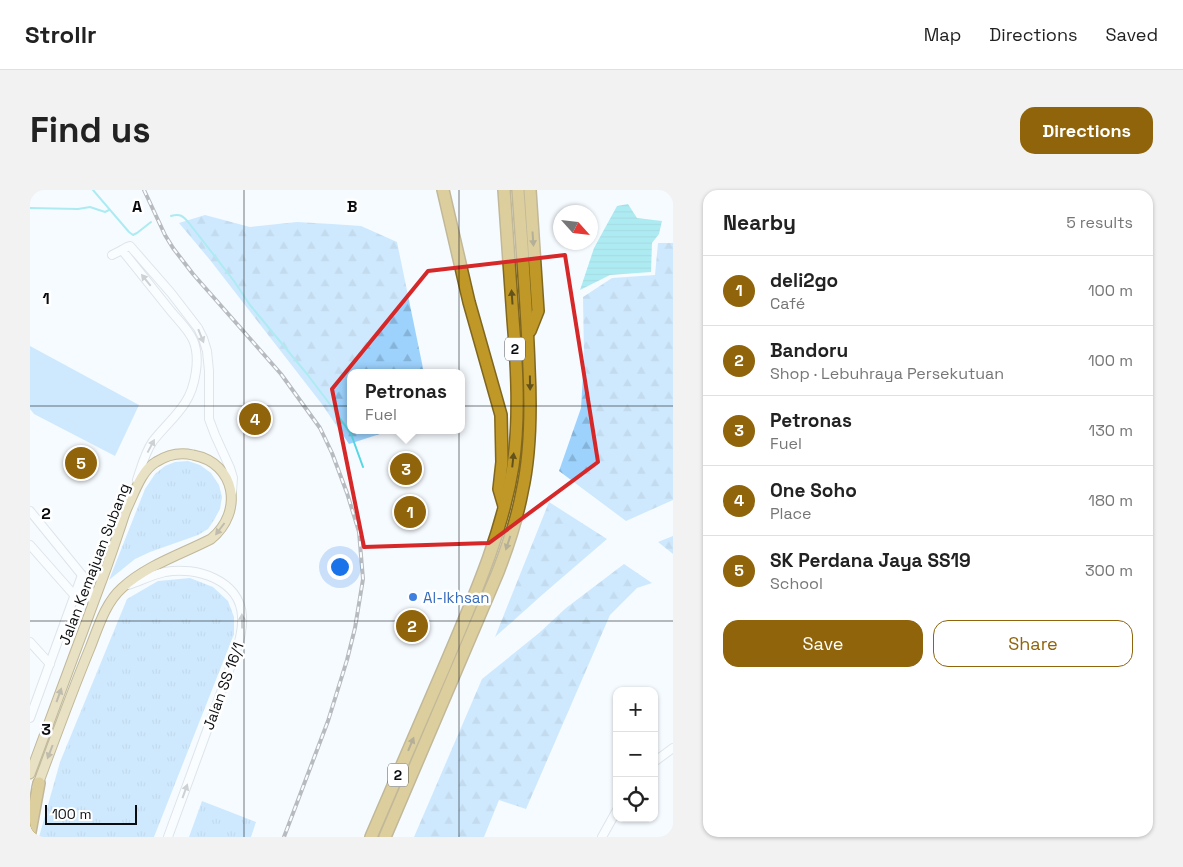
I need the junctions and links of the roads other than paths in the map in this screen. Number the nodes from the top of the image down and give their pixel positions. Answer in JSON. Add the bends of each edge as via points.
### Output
{"nodes":[{"id":1,"x":443,"y":190,"type":"edge"},
{"id":2,"x":504,"y":190,"type":"edge"},
{"id":3,"x":518,"y":190,"type":"edge"},
{"id":4,"x":530,"y":190,"type":"edge"},
{"id":5,"x":122,"y":250,"type":"junction"},
{"id":6,"x":112,"y":255,"type":"dead end"},
{"id":7,"x":171,"y":293,"type":"junction"},
{"id":8,"x":163,"y":300,"type":"junction"},
{"id":9,"x":528,"y":334,"type":"junction"},
{"id":10,"x":231,"y":498,"type":"junction"},
{"id":11,"x":127,"y":508,"type":"junction"},
{"id":12,"x":504,"y":508,"type":"junction"},
{"id":13,"x":30,"y":511,"type":"edge"},
{"id":14,"x":30,"y":545,"type":"edge"},
{"id":15,"x":106,"y":570,"type":"junction"},
{"id":16,"x":84,"y":577,"type":"junction"},
{"id":17,"x":121,"y":589,"type":"junction"},
{"id":18,"x":75,"y":596,"type":"junction"},
{"id":19,"x":93,"y":604,"type":"junction"},
{"id":20,"x":30,"y":642,"type":"edge"},
{"id":21,"x":50,"y":664,"type":"junction"},
{"id":22,"x":30,"y":718,"type":"edge"},
{"id":23,"x":673,"y":748,"type":"edge"},
{"id":24,"x":658,"y":759,"type":"edge"},
{"id":25,"x":30,"y":774,"type":"edge"},
{"id":26,"x":38,"y":783,"type":"junction"},
{"id":27,"x":30,"y":806,"type":"edge"},
{"id":28,"x":613,"y":817,"type":"edge"},
{"id":29,"x":30,"y":832,"type":"edge"},
{"id":30,"x":168,"y":837,"type":"edge"},
{"id":31,"x":371,"y":837,"type":"edge"},
{"id":32,"x":385,"y":837,"type":"edge"},
{"id":33,"x":602,"y":837,"type":"edge"}],
"edges":[{"from":1,"to":12,"type":"highway","via":[[469,302],[501,415],[499,489]]},
{"from":12,"to":2,"type":"highway","number":"2","one_way":true,"via":[[516,431],[516,356]]},
{"from":3,"to":9,"type":"highway","number":"2"},
{"from":4,"to":9,"type":"highway","one_way":true,"via":[[538,311]]},
{"from":5,"to":6,"type":"street"},
{"from":5,"to":7,"type":"street","via":[[130,246]]},
{"from":8,"to":5,"type":"street","one_way":true},
{"from":7,"to":8,"type":"street"},
{"from":7,"to":10,"type":"street","one_way":true,"via":[[203,338],[209,371],[209,419],[233,478]]},
{"from":11,"to":8,"type":"street","one_way":true,"via":[[151,443],[187,400],[197,367],[193,340]]},
{"from":9,"to":32,"type":"highway","number":"2","one_way":true,"via":[[529,434],[523,491],[514,527],[485,605]]},
{"from":10,"to":11,"type":"main road","name":"Jalan Kemajuan Subang","via":[[228,481],[213,462],[201,456],[177,454],[150,466]]},
{"from":10,"to":17,"type":"main road","name":"Jalan Kemajuan Subang","one_way":true,"via":[[224,525],[212,539],[149,569]]},
{"from":11,"to":15,"type":"main road","name":"Jalan Kemajuan Subang"},
{"from":31,"to":12,"type":"highway","number":"2","one_way":true,"via":[[472,601]]},
{"from":13,"to":16,"type":"street"},
{"from":14,"to":18,"type":"street"},
{"from":15,"to":16,"type":"street","via":[[98,576]]},
{"from":15,"to":19,"type":"main road","name":"Jalan Kemajuan Subang"},
{"from":16,"to":18,"type":"street"},
{"from":16,"to":19,"type":"street"},
{"from":17,"to":26,"type":"main road","name":"Jalan Kemajuan Subang","one_way":true,"via":[[110,601],[101,621]]},
{"from":30,"to":17,"type":"street","name":"Jalan SS 16/1","one_way":true,"via":[[235,654],[242,632],[242,616],[239,603],[225,584],[193,571],[164,572]]},
{"from":18,"to":21,"type":"street"},
{"from":25,"to":19,"type":"main road","name":"Jalan Kemajuan Subang","one_way":true},
{"from":20,"to":21,"type":"street"},
{"from":21,"to":22,"type":"street"},
{"from":23,"to":24,"type":"street"},
{"from":26,"to":27,"type":"main road","name":"Jalan Kemajuan Subang"},
{"from":26,"to":29,"type":"highway"},
{"from":28,"to":33,"type":"street"}]}
